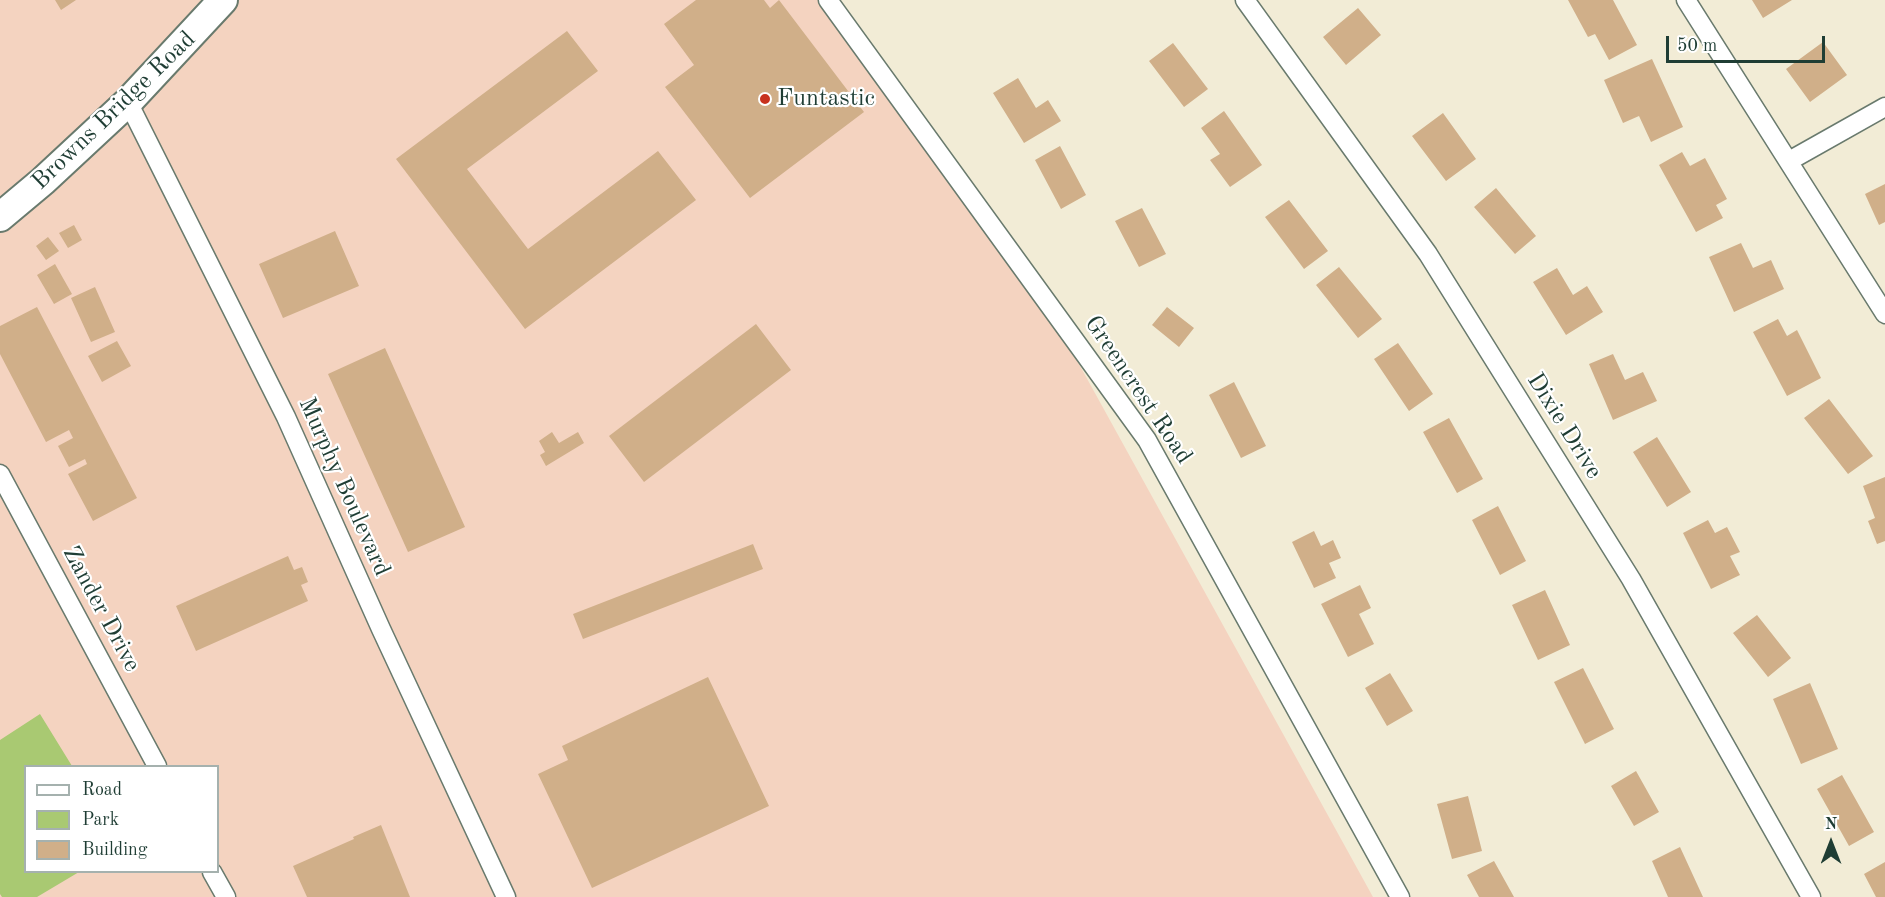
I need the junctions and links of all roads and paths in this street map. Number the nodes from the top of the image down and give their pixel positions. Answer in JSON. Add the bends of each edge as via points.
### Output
{"nodes":[{"id":1,"x":223,"y":0,"type":"edge"},
{"id":2,"x":828,"y":0,"type":"edge"},
{"id":3,"x":1246,"y":0,"type":"edge"},
{"id":4,"x":1686,"y":0,"type":"edge"},
{"id":5,"x":128,"y":102,"type":"junction"},
{"id":6,"x":1885,"y":107,"type":"edge"},
{"id":7,"x":1789,"y":161,"type":"junction"},
{"id":8,"x":0,"y":217,"type":"edge"},
{"id":9,"x":1885,"y":314,"type":"edge"},
{"id":10,"x":0,"y":474,"type":"edge"},
{"id":11,"x":157,"y":765,"type":"edge"},
{"id":12,"x":213,"y":873,"type":"edge"},
{"id":13,"x":226,"y":897,"type":"edge"},
{"id":14,"x":506,"y":897,"type":"edge"},
{"id":15,"x":1400,"y":897,"type":"edge"},
{"id":16,"x":1811,"y":897,"type":"edge"}],
"edges":[{"from":1,"to":5,"type":"main road","name":"Browns Bridge Road"},
{"from":2,"to":15,"type":"street","name":"Greencrest Road","via":[[1147,440]]},
{"from":3,"to":16,"type":"street","name":"Dixie Drive","via":[[1428,254],[1631,579]]},
{"from":4,"to":7,"type":"street"},
{"from":5,"to":8,"type":"main road","name":"Browns Bridge Road"},
{"from":5,"to":14,"type":"street","name":"Murphy Boulevard","via":[[286,417]]},
{"from":6,"to":7,"type":"street"},
{"from":7,"to":9,"type":"street"},
{"from":10,"to":11,"type":"street","name":"Zander Drive"},
{"from":12,"to":13,"type":"street"}]}
